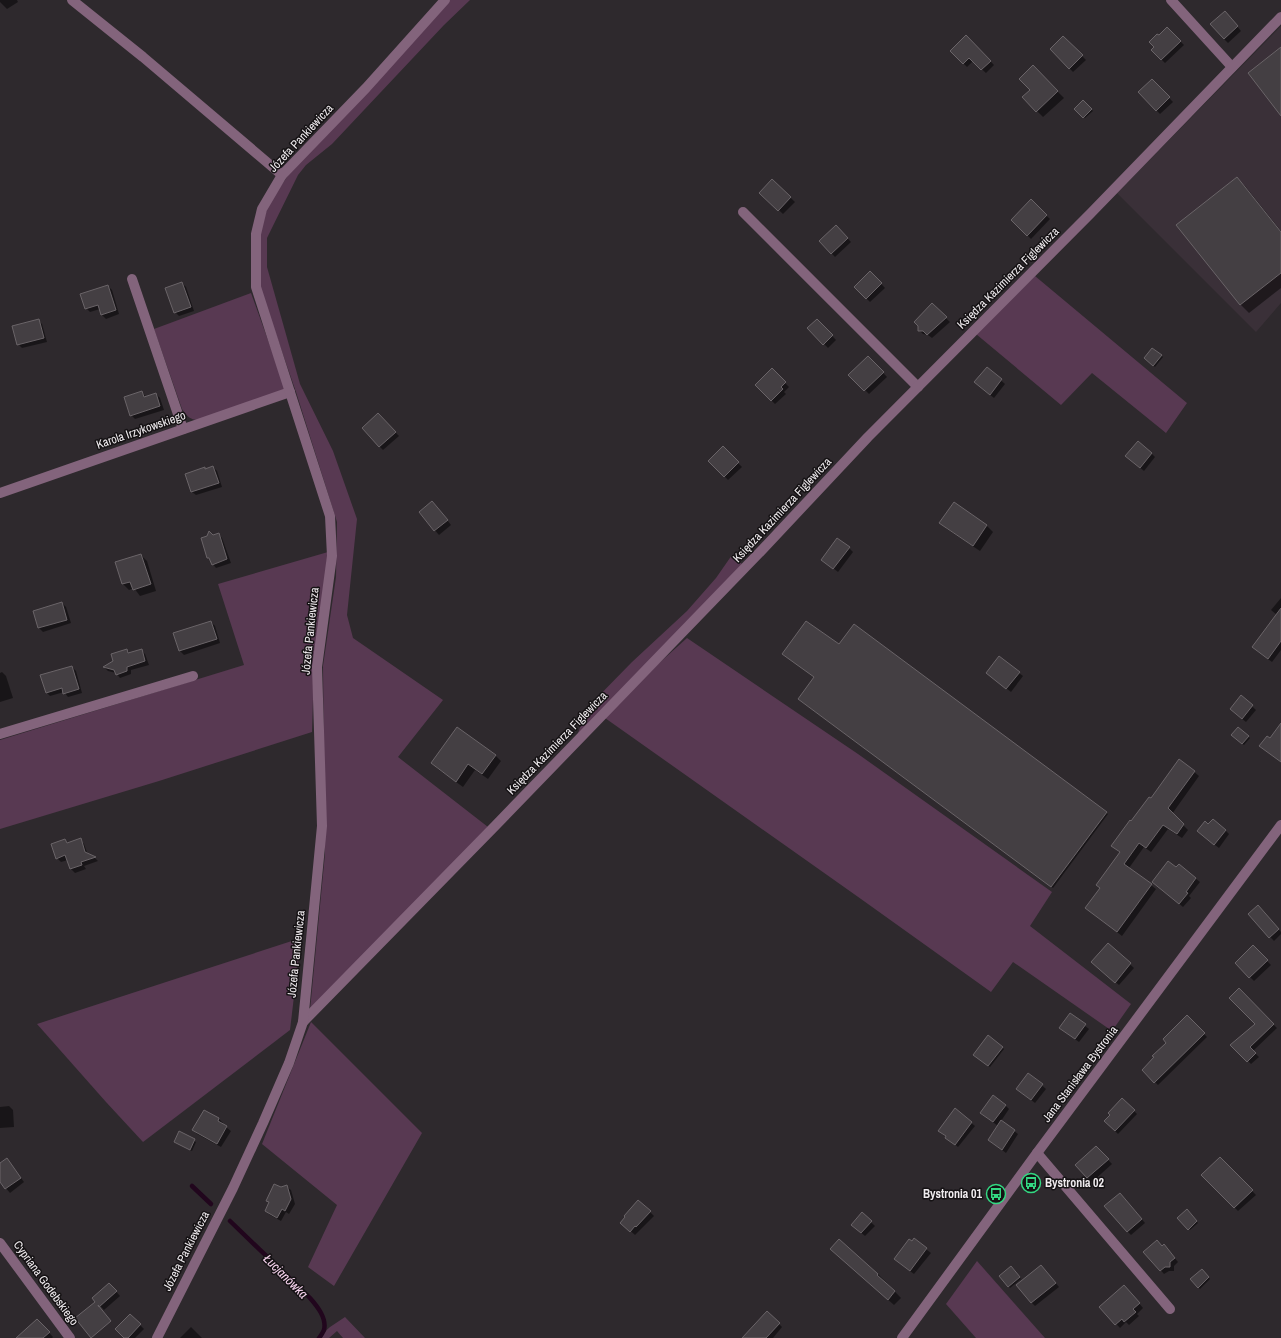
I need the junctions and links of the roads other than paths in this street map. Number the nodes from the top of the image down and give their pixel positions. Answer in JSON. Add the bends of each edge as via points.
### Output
{"nodes":[{"id":1,"x":72,"y":0,"type":"edge"},
{"id":2,"x":445,"y":0,"type":"edge"},
{"id":3,"x":1171,"y":0,"type":"edge"},
{"id":4,"x":1281,"y":16,"type":"edge"},
{"id":5,"x":1232,"y":67,"type":"junction"},
{"id":6,"x":282,"y":175,"type":"junction"},
{"id":7,"x":742,"y":212,"type":"dead end"},
{"id":8,"x":132,"y":279,"type":"dead end"},
{"id":9,"x":918,"y":387,"type":"junction"},
{"id":10,"x":290,"y":392,"type":"junction"},
{"id":11,"x":184,"y":429,"type":"junction"},
{"id":12,"x":0,"y":492,"type":"edge"},
{"id":13,"x":193,"y":676,"type":"dead end"},
{"id":14,"x":0,"y":734,"type":"edge"},
{"id":15,"x":1281,"y":826,"type":"edge"},
{"id":16,"x":303,"y":1022,"type":"junction"},
{"id":17,"x":1037,"y":1153,"type":"junction"},
{"id":18,"x":0,"y":1243,"type":"edge"},
{"id":19,"x":1170,"y":1309,"type":"dead end"},
{"id":20,"x":70,"y":1338,"type":"edge"},
{"id":21,"x":157,"y":1338,"type":"edge"},
{"id":22,"x":902,"y":1338,"type":"edge"}],
"edges":[{"from":1,"to":6,"type":"street"},
{"from":2,"to":6,"type":"street","name":"Józefa Pankiewicza","via":[[366,88]]},
{"from":3,"to":5,"type":"street"},
{"from":4,"to":5,"type":"street","name":"Księdza Kazimierza Figlewicza"},
{"from":5,"to":9,"type":"street","name":"Księdza Kazimierza Figlewicza"},
{"from":6,"to":10,"type":"street","name":"Józefa Pankiewicza","via":[[262,209],[256,234],[256,287]]},
{"from":7,"to":9,"type":"street"},
{"from":8,"to":11,"type":"street"},
{"from":9,"to":16,"type":"street","name":"Księdza Kazimierza Figlewicza"},
{"from":10,"to":11,"type":"street","name":"Karola Irzykowskiego"},
{"from":10,"to":16,"type":"street","name":"Józefa Pankiewicza","via":[[330,516],[332,556],[317,667],[322,826]]},
{"from":11,"to":12,"type":"street","name":"Karola Irzykowskiego"},
{"from":13,"to":14,"type":"street"},
{"from":15,"to":17,"type":"street","name":"Jana Stanisława Bystronia"},
{"from":16,"to":21,"type":"street","name":"Józefa Pankiewicza","via":[[264,1123]]},
{"from":17,"to":19,"type":"street"},
{"from":17,"to":22,"type":"street","name":"Jana Stanisława Bystronia"},
{"from":18,"to":20,"type":"street","name":"Cypriana Godebskiego"}]}
